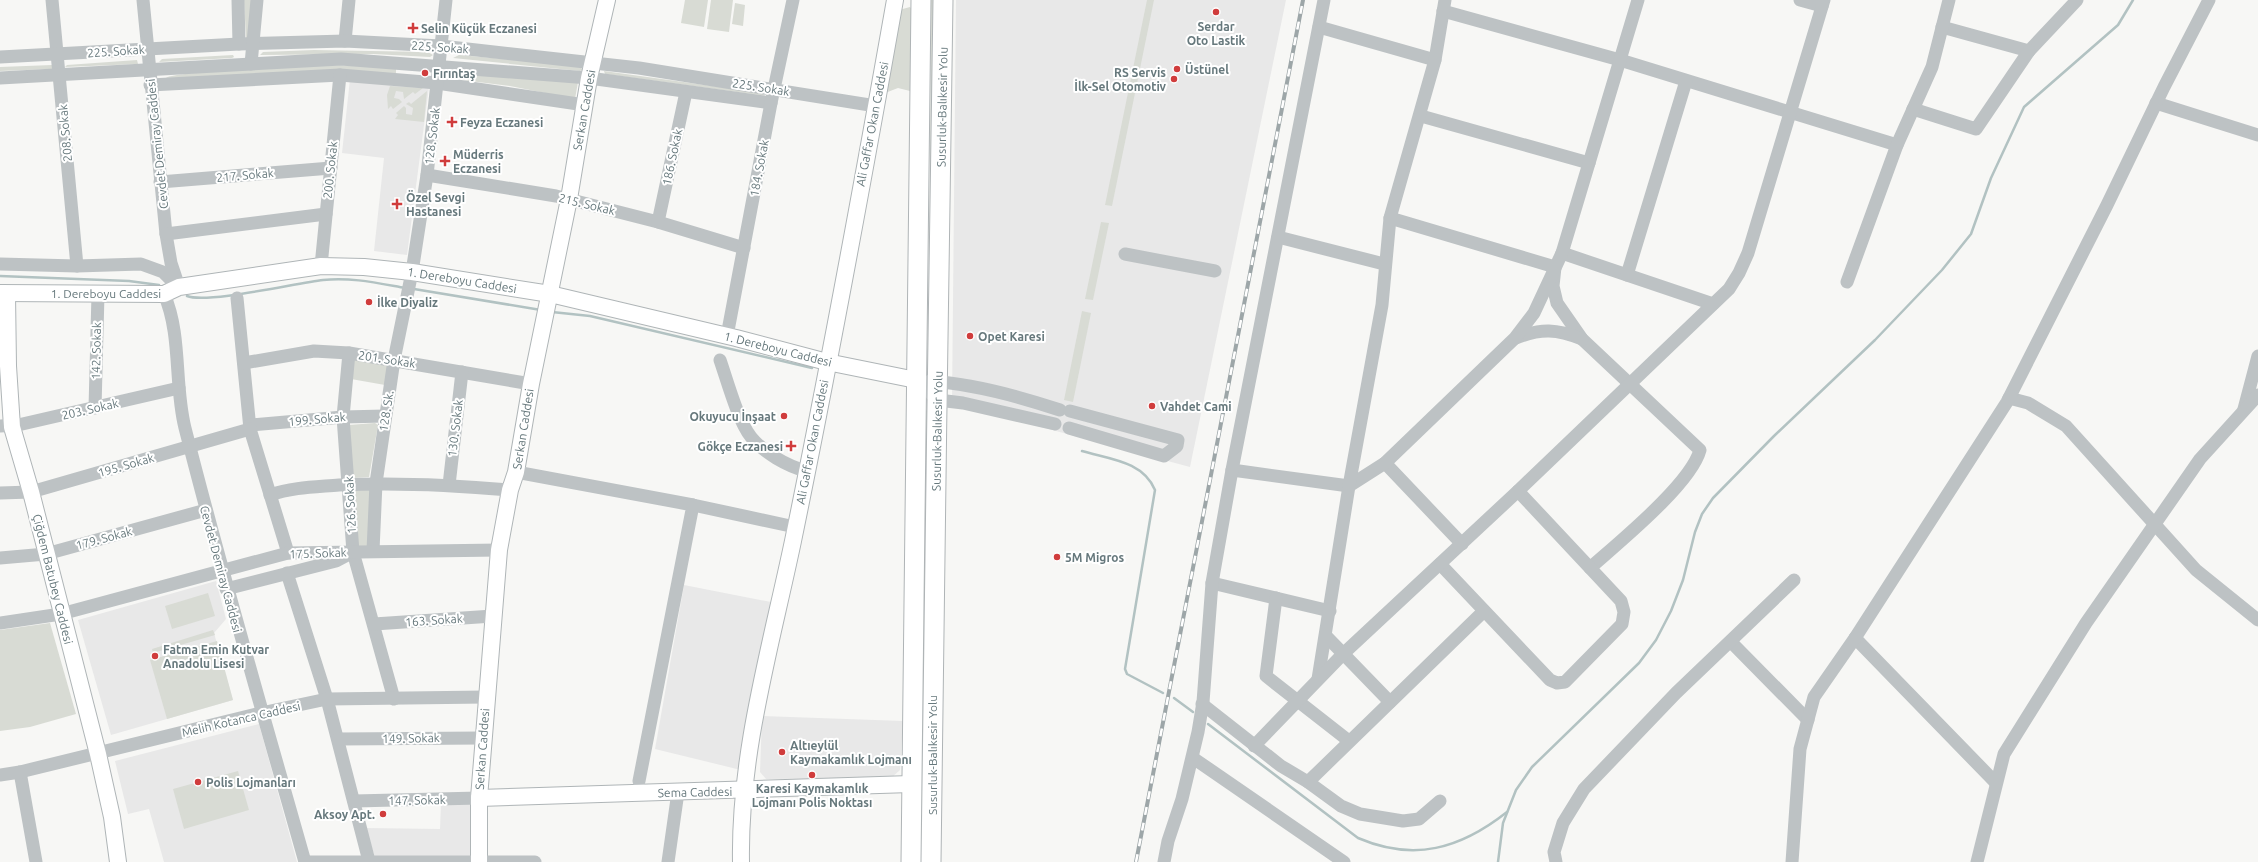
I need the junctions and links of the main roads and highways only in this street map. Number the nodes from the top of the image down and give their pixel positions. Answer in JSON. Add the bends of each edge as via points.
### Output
{"nodes":[{"id":1,"x":607,"y":0,"type":"edge"},
{"id":2,"x":895,"y":0,"type":"edge"},
{"id":3,"x":921,"y":0,"type":"edge"},
{"id":4,"x":943,"y":0,"type":"edge"},
{"id":5,"x":4,"y":294,"type":"edge"},
{"id":6,"x":550,"y":294,"type":"junction"},
{"id":7,"x":827,"y":362,"type":"junction"},
{"id":8,"x":4,"y":366,"type":"edge"},
{"id":9,"x":916,"y":380,"type":"junction"},
{"id":10,"x":6,"y":426,"type":"edge"},
{"id":11,"x":911,"y":784,"type":"junction"},
{"id":12,"x":745,"y":791,"type":"junction"},
{"id":13,"x":479,"y":798,"type":"junction"},
{"id":14,"x":118,"y":862,"type":"edge"},
{"id":15,"x":479,"y":862,"type":"edge"},
{"id":16,"x":741,"y":862,"type":"edge"},
{"id":17,"x":911,"y":862,"type":"edge"},
{"id":18,"x":931,"y":862,"type":"edge"}],
"edges":[{"from":1,"to":6,"type":"main road","name":"Serkan Caddesi","via":[[589,78]]},
{"from":2,"to":7,"type":"main road","name":"Ali Gaffar Okan Caddesi"},
{"from":3,"to":9,"type":"highway","name":"Susurluk-Balıkesir Yolu"},
{"from":4,"to":18,"type":"highway","name":"Susurluk-Balıkesir Yolu","via":[[932,637]]},
{"from":5,"to":6,"type":"main road","name":"1. Dereboyu Caddesi","via":[[164,294],[179,287],[321,266],[364,267],[410,284]]},
{"from":5,"to":8,"type":"main road","name":"Çiğdem Batubey Caddesi"},
{"from":6,"to":7,"type":"main road","name":"1. Dereboyu Caddesi"},
{"from":6,"to":13,"type":"main road","name":"Serkan Caddesi","via":[[530,384],[500,550]]},
{"from":7,"to":9,"type":"main road","name":"1. Dereboyu Caddesi"},
{"from":7,"to":12,"type":"main road","name":"Ali Gaffar Okan Caddesi","via":[[759,696]]},
{"from":8,"to":10,"type":"main road","name":"Çiğdem Batubey Caddesi"},
{"from":9,"to":11,"type":"highway","name":"Susurluk-Balıkesir Yolu"},
{"from":10,"to":14,"type":"main road","name":"Çiğdem Batubey Caddesi","via":[[31,492],[98,754],[112,818]]},
{"from":11,"to":12,"type":"main road","name":"Sema Caddesi"},
{"from":11,"to":17,"type":"highway","name":"Susurluk-Balıkesir Yolu"},
{"from":12,"to":13,"type":"main road","name":"Sema Caddesi"},
{"from":12,"to":16,"type":"main road","name":"Ali Gaffar Okan Caddesi"},
{"from":13,"to":15,"type":"main road","name":"Serkan Caddesi"}]}
